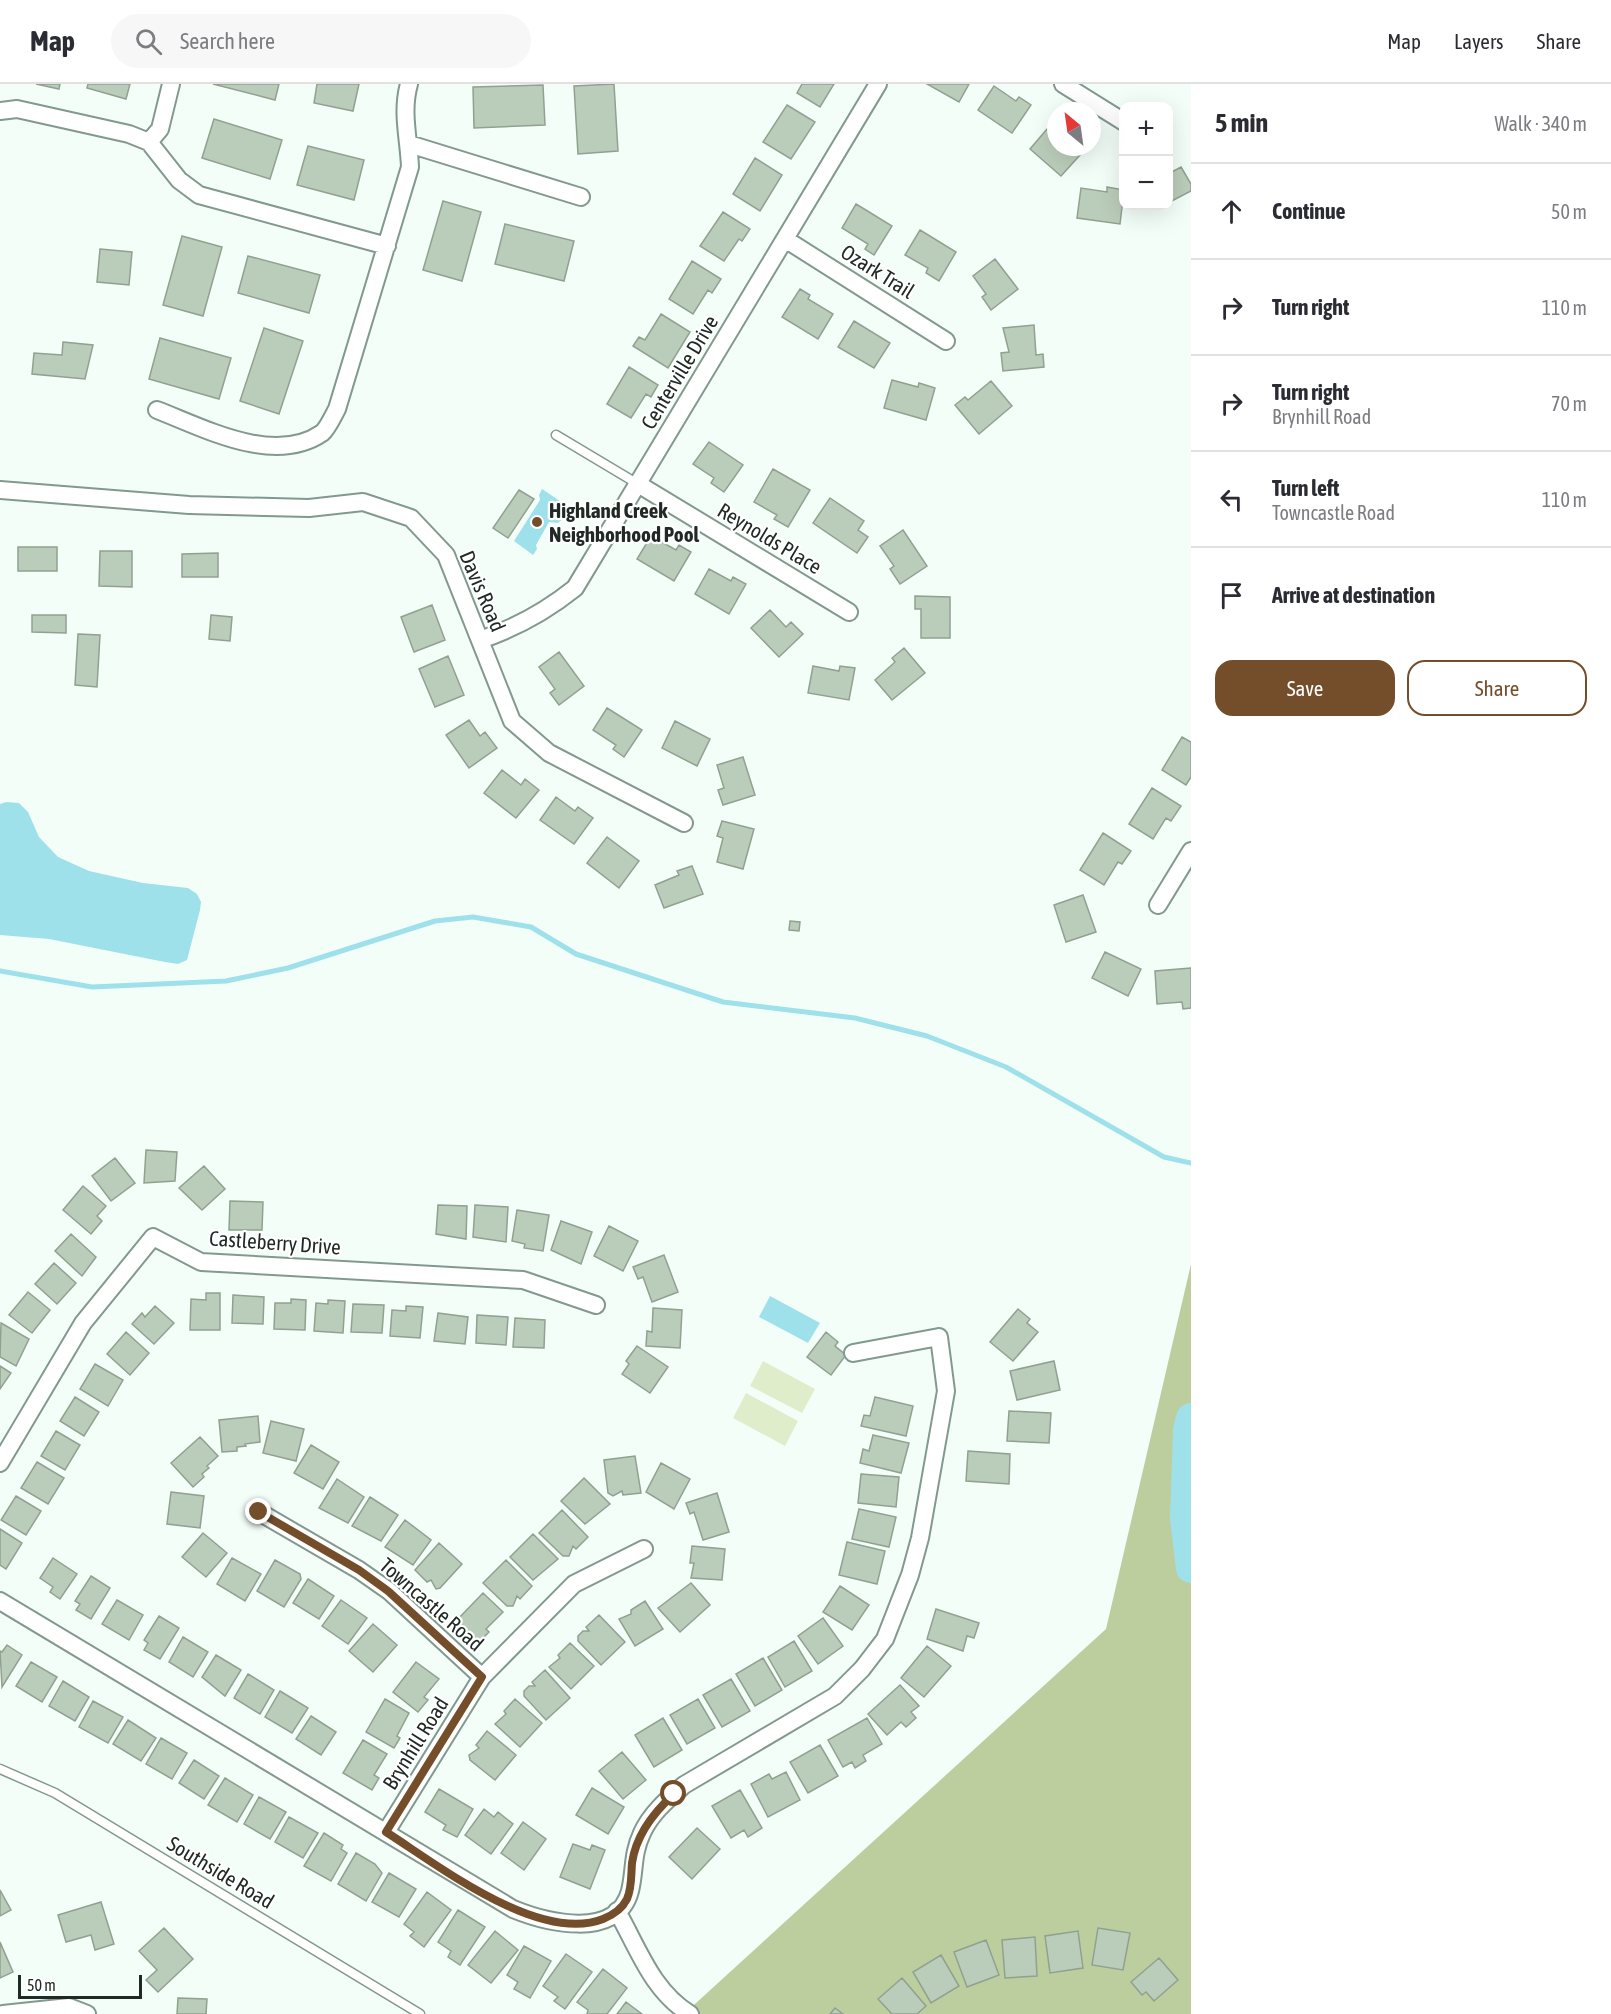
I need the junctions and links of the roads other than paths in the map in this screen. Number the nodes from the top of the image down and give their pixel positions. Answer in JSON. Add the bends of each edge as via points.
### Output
{"nodes":[{"id":1,"x":171,"y":84,"type":"edge"},
{"id":2,"x":409,"y":84,"type":"edge"},
{"id":3,"x":878,"y":84,"type":"edge"},
{"id":4,"x":1063,"y":84,"type":"edge"},
{"id":5,"x":0,"y":111,"type":"edge"},
{"id":6,"x":1119,"y":119,"type":"edge"},
{"id":7,"x":149,"y":142,"type":"junction"},
{"id":8,"x":409,"y":144,"type":"junction"},
{"id":9,"x":581,"y":197,"type":"dead end"},
{"id":10,"x":785,"y":239,"type":"junction"},
{"id":11,"x":387,"y":246,"type":"junction"},
{"id":12,"x":946,"y":341,"type":"dead end"},
{"id":13,"x":157,"y":410,"type":"dead end"},
{"id":14,"x":556,"y":435,"type":"dead end"},
{"id":15,"x":638,"y":484,"type":"junction"},
{"id":16,"x":0,"y":490,"type":"edge"},
{"id":17,"x":849,"y":612,"type":"dead end"},
{"id":18,"x":480,"y":640,"type":"junction"},
{"id":19,"x":684,"y":823,"type":"dead end"},
{"id":20,"x":1191,"y":851,"type":"edge"},
{"id":21,"x":1158,"y":905,"type":"dead end"},
{"id":22,"x":596,"y":1305,"type":"dead end"},
{"id":23,"x":853,"y":1353,"type":"dead end"},
{"id":24,"x":0,"y":1463,"type":"edge"},
{"id":25,"x":259,"y":1512,"type":"dead end"},
{"id":26,"x":644,"y":1549,"type":"dead end"},
{"id":27,"x":0,"y":1601,"type":"edge"},
{"id":28,"x":482,"y":1677,"type":"junction"},
{"id":29,"x":0,"y":1768,"type":"edge"},
{"id":30,"x":386,"y":1832,"type":"junction"},
{"id":31,"x":617,"y":1911,"type":"junction"},
{"id":32,"x":3,"y":2014,"type":"edge"},
{"id":33,"x":87,"y":2014,"type":"edge"},
{"id":34,"x":420,"y":2014,"type":"edge"},
{"id":35,"x":690,"y":2014,"type":"edge"}],
"edges":[{"from":1,"to":7,"type":"street","via":[[160,129]]},
{"from":2,"to":8,"type":"street","via":[[405,118]]},
{"from":3,"to":10,"type":"street","name":"Centerville Drive"},
{"from":4,"to":6,"type":"street"},
{"from":5,"to":7,"type":"street","via":[[17,109]]},
{"from":7,"to":11,"type":"street","via":[[179,180],[198,195]]},
{"from":8,"to":9,"type":"street"},
{"from":8,"to":11,"type":"street","via":[[410,167]]},
{"from":10,"to":12,"type":"street","name":"Ozark Trail"},
{"from":10,"to":15,"type":"street","name":"Centerville Drive"},
{"from":11,"to":13,"type":"street","via":[[337,409],[324,432],[302,442],[275,446],[249,443]]},
{"from":14,"to":15,"type":"lane"},
{"from":15,"to":17,"type":"street","name":"Reynolds Place"},
{"from":15,"to":18,"type":"street","name":"Centerville Drive","via":[[575,588],[549,610]]},
{"from":16,"to":18,"type":"street","name":"Davis Road","via":[[189,505],[309,508],[363,502],[411,518],[446,555]]},
{"from":18,"to":19,"type":"street","name":"Davis Road","via":[[512,721],[549,753]]},
{"from":20,"to":21,"type":"street"},
{"from":22,"to":24,"type":"street","name":"Castleberry Drive","via":[[523,1280],[201,1262],[153,1237],[83,1323]]},
{"from":23,"to":31,"type":"street","via":[[939,1337],[946,1391],[920,1538],[897,1614],[872,1657],[835,1696],[684,1785],[663,1804],[643,1831],[632,1862],[630,1891]]},
{"from":25,"to":28,"type":"street","name":"Towncastle Road","via":[[388,1591]]},
{"from":26,"to":28,"type":"street","name":"Brynhill Road","via":[[574,1584]]},
{"from":27,"to":30,"type":"street"},
{"from":28,"to":30,"type":"street","name":"Brynhill Road"},
{"from":29,"to":34,"type":"lane","name":"Southside Road","via":[[55,1793]]},
{"from":30,"to":31,"type":"street","via":[[513,1909],[536,1918],[582,1924]]},
{"from":31,"to":35,"type":"street","via":[[660,1989]]},
{"from":32,"to":33,"type":"street","via":[[69,2007]]}]}
